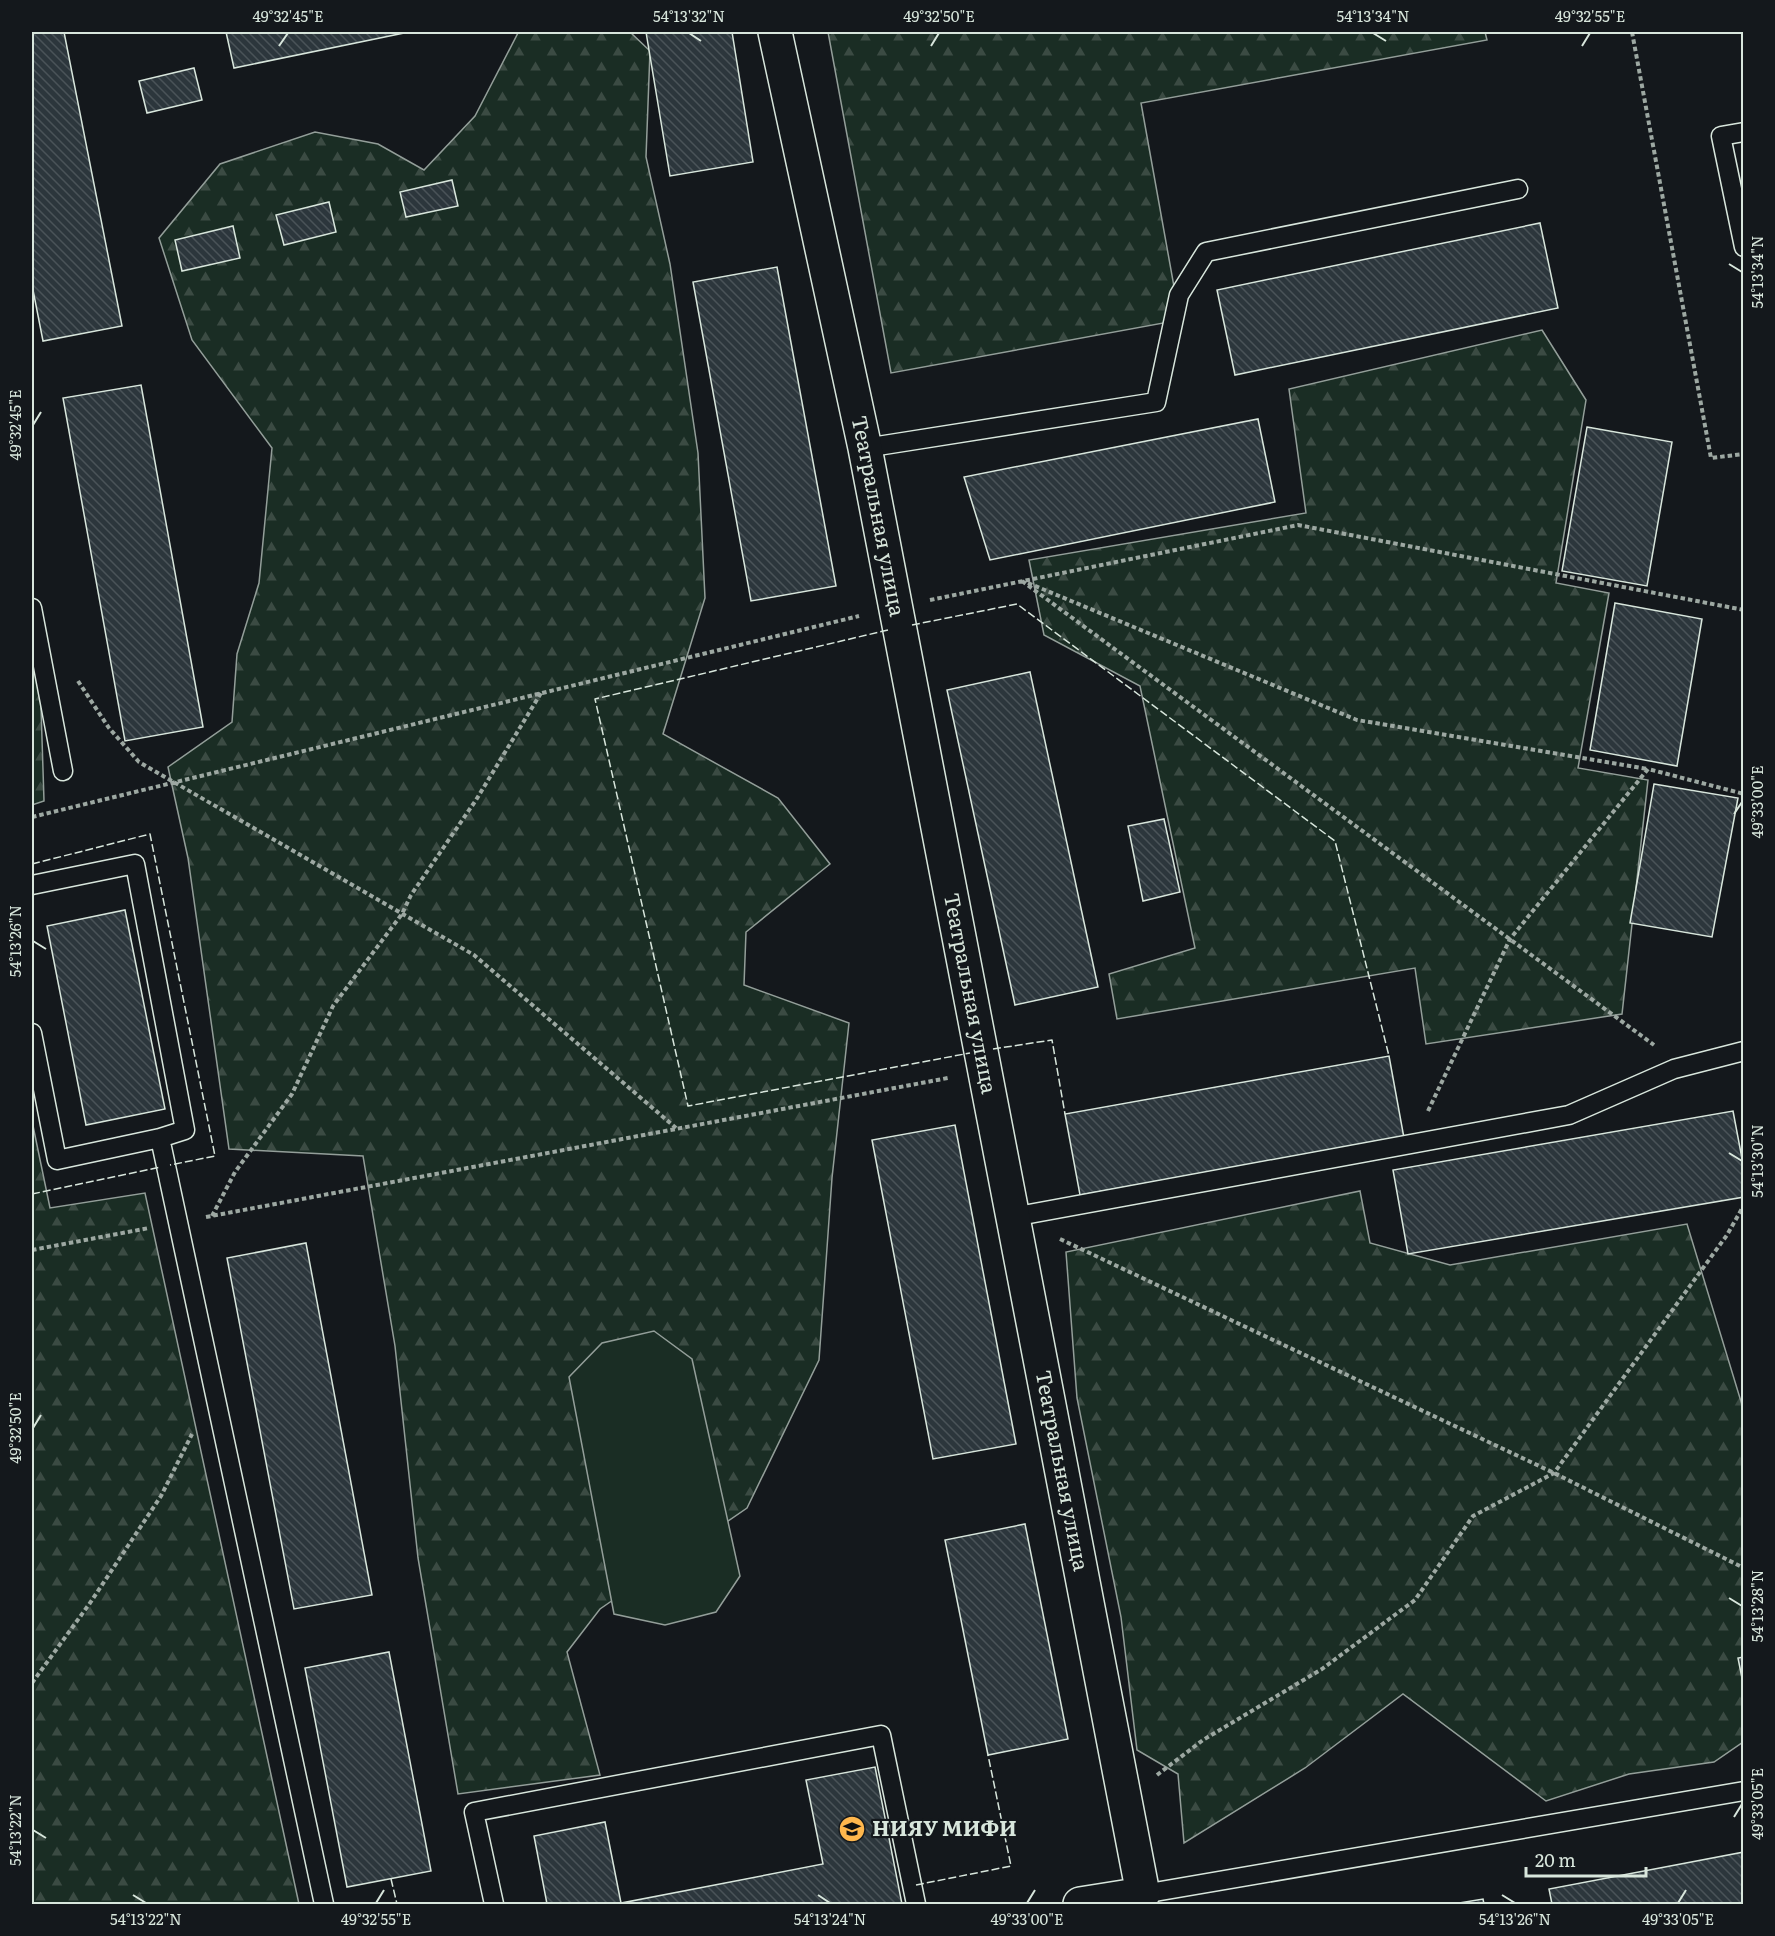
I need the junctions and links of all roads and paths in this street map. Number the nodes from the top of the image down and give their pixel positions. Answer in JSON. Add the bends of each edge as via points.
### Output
{"nodes":[{"id":1,"x":775,"y":32,"type":"edge"},
{"id":2,"x":1632,"y":32,"type":"edge"},
{"id":3,"x":1743,"y":132,"type":"edge"},
{"id":4,"x":1518,"y":189,"type":"dead end"},
{"id":5,"x":1743,"y":247,"type":"edge"},
{"id":6,"x":865,"y":448,"type":"junction"},
{"id":7,"x":1743,"y":454,"type":"edge"},
{"id":8,"x":32,"y":608,"type":"edge"},
{"id":9,"x":77,"y":680,"type":"dead end"},
{"id":10,"x":541,"y":693,"type":"dead end"},
{"id":11,"x":1648,"y":769,"type":"junction"},
{"id":12,"x":63,"y":771,"type":"dead end"},
{"id":13,"x":1743,"y":794,"type":"edge"},
{"id":14,"x":32,"y":885,"type":"edge"},
{"id":15,"x":402,"y":914,"type":"junction"},
{"id":16,"x":1510,"y":939,"type":"junction"},
{"id":17,"x":32,"y":1033,"type":"edge"},
{"id":18,"x":1743,"y":1051,"type":"edge"},
{"id":19,"x":1684,"y":1067,"type":"junction"},
{"id":20,"x":985,"y":1071,"type":"junction"},
{"id":21,"x":677,"y":1128,"type":"junction"},
{"id":22,"x":160,"y":1138,"type":"junction"},
{"id":23,"x":1412,"y":1144,"type":"junction"},
{"id":24,"x":1743,"y":1205,"type":"edge"},
{"id":25,"x":212,"y":1216,"type":"junction"},
{"id":26,"x":1013,"y":1217,"type":"junction"},
{"id":27,"x":177,"y":1222,"type":"junction"},
{"id":28,"x":32,"y":1250,"type":"edge"},
{"id":29,"x":214,"y":1391,"type":"junction"},
{"id":30,"x":1554,"y":1473,"type":"junction"},
{"id":31,"x":1743,"y":1568,"type":"edge"},
{"id":32,"x":32,"y":1683,"type":"edge"},
{"id":33,"x":1743,"y":1791,"type":"edge"},
{"id":34,"x":1125,"y":1800,"type":"junction"},
{"id":35,"x":1143,"y":1894,"type":"junction"},
{"id":36,"x":324,"y":1905,"type":"edge"},
{"id":37,"x":494,"y":1905,"type":"edge"},
{"id":38,"x":916,"y":1905,"type":"edge"},
{"id":39,"x":1080,"y":1905,"type":"edge"}],
"edges":[{"from":1,"to":6,"type":"street","name":"Театральная улица"},
{"from":2,"to":7,"type":"path","via":[[1711,458]]},
{"from":3,"to":5,"type":"lane","via":[[1721,136]]},
{"from":4,"to":6,"type":"lane","via":[[1206,252],[1179,295],[1156,402]]},
{"from":6,"to":20,"type":"street","name":"Театральная улица"},
{"from":8,"to":12,"type":"lane"},
{"from":9,"to":15,"type":"path","via":[[138,762]]},
{"from":10,"to":15,"type":"path"},
{"from":11,"to":13,"type":"path"},
{"from":11,"to":16,"type":"path"},
{"from":11,"to":16,"type":"path","via":[[1357,720],[1022,581]]},
{"from":14,"to":22,"type":"lane","via":[[135,864],[185,1130]]},
{"from":15,"to":21,"type":"path","via":[[474,955]]},
{"from":15,"to":25,"type":"path","via":[[333,1006],[292,1094],[236,1172]]},
{"from":16,"to":19,"type":"path"},
{"from":16,"to":23,"type":"path"},
{"from":17,"to":22,"type":"lane","via":[[57,1160]]},
{"from":18,"to":19,"type":"lane"},
{"from":19,"to":23,"type":"lane","via":[[1569,1115]]},
{"from":20,"to":21,"type":"path"},
{"from":20,"to":26,"type":"street","name":"Театральная улица"},
{"from":21,"to":25,"type":"path"},
{"from":22,"to":27,"type":"lane"},
{"from":23,"to":26,"type":"lane"},
{"from":24,"to":30,"type":"path","via":[[1727,1235]]},
{"from":25,"to":27,"type":"path"},
{"from":26,"to":30,"type":"path"},
{"from":26,"to":34,"type":"street","name":"Театральная улица"},
{"from":27,"to":28,"type":"path"},
{"from":27,"to":29,"type":"lane"},
{"from":29,"to":32,"type":"path","via":[[161,1497]]},
{"from":29,"to":36,"type":"lane"},
{"from":30,"to":31,"type":"path"},
{"from":30,"to":34,"type":"path","via":[[1473,1516],[1415,1600],[1322,1669],[1203,1740]]},
{"from":33,"to":35,"type":"lane"},
{"from":34,"to":35,"type":"street","name":"Театральная улица"},
{"from":35,"to":39,"type":"street"},
{"from":37,"to":38,"type":"lane","via":[[474,1812],[881,1735]]}]}
